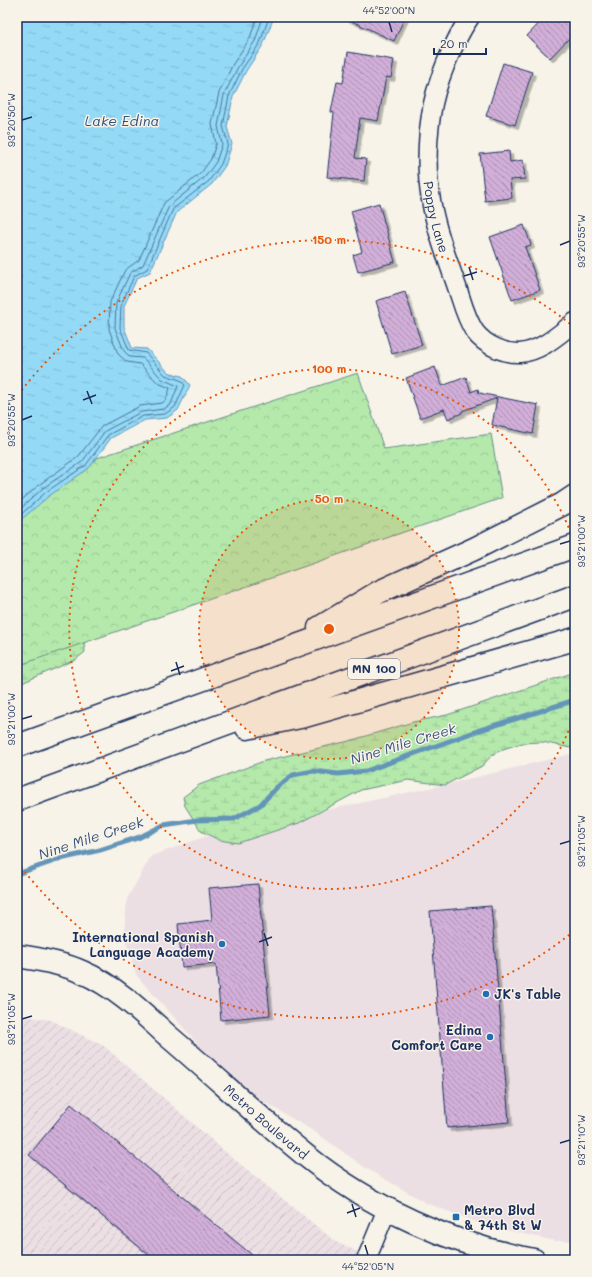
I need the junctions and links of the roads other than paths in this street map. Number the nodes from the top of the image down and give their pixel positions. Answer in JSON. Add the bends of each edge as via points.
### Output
{"nodes":[{"id":1,"x":470,"y":17,"type":"edge"},
{"id":2,"x":575,"y":322,"type":"edge"},
{"id":3,"x":575,"y":496,"type":"edge"},
{"id":4,"x":575,"y":546,"type":"edge"},
{"id":5,"x":575,"y":596,"type":"edge"},
{"id":6,"x":575,"y":639,"type":"edge"},
{"id":7,"x":277,"y":653,"type":"junction"},
{"id":8,"x":174,"y":743,"type":"junction"},
{"id":9,"x":17,"y":746,"type":"edge"},
{"id":10,"x":17,"y":800,"type":"edge"},
{"id":11,"x":17,"y":956,"type":"edge"},
{"id":12,"x":387,"y":1209,"type":"junction"},
{"id":13,"x":366,"y":1260,"type":"edge"},
{"id":14,"x":534,"y":1260,"type":"edge"}],
"edges":[{"from":1,"to":2,"type":"street","name":"Poppy Lane","via":[[460,32],[443,72],[431,114],[428,157],[431,199],[441,242],[466,316],[487,344],[520,353],[537,349]]},
{"from":3,"to":7,"type":"main road","via":[[474,549],[379,592]]},
{"from":4,"to":7,"type":"main road"},
{"from":5,"to":8,"type":"main road","number":"MN 100"},
{"from":6,"to":8,"type":"main road","via":[[305,716]]},
{"from":7,"to":9,"type":"main road"},
{"from":8,"to":10,"type":"main road","number":"MN 100"},
{"from":11,"to":12,"type":"main road","name":"Metro Boulevard","via":[[42,959],[83,972],[120,993],[305,1155]]},
{"from":12,"to":13,"type":"street"},
{"from":12,"to":14,"type":"main road","name":"Metro Boulevard","via":[[460,1241]]}]}
